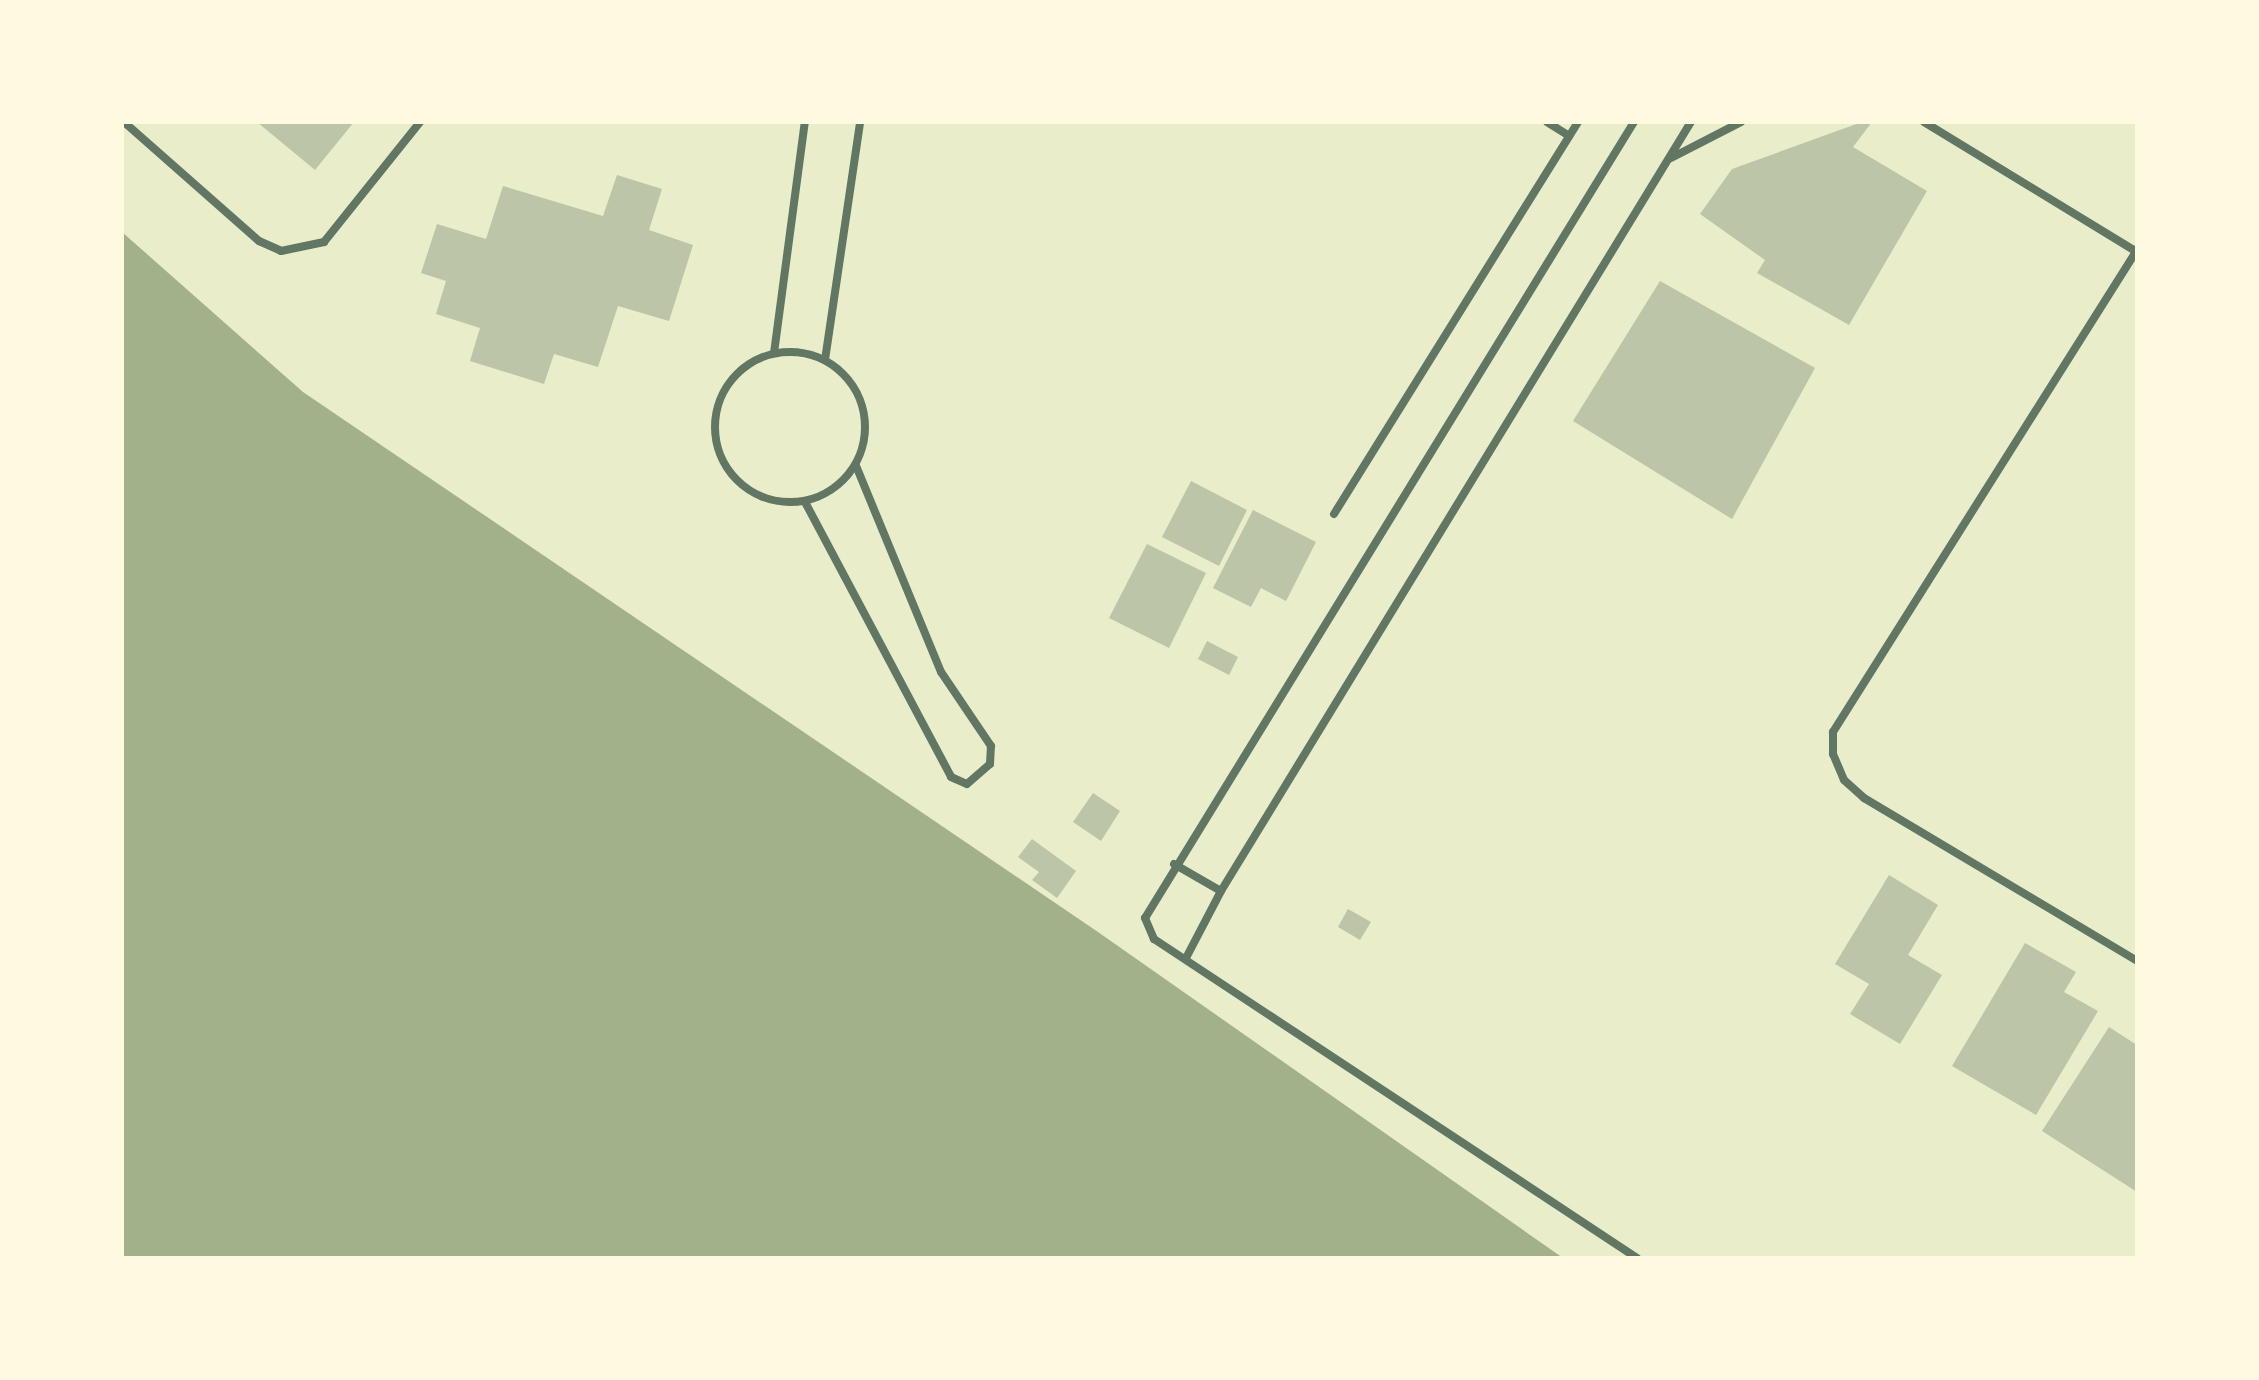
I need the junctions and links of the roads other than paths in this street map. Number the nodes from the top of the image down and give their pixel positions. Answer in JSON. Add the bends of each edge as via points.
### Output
{"nodes":[{"id":1,"x":124,"y":122,"type":"edge"},
{"id":2,"x":420,"y":122,"type":"edge"},
{"id":3,"x":805,"y":122,"type":"edge"},
{"id":4,"x":860,"y":122,"type":"edge"},
{"id":5,"x":1547,"y":122,"type":"edge"},
{"id":6,"x":1578,"y":122,"type":"edge"},
{"id":7,"x":1634,"y":122,"type":"edge"},
{"id":8,"x":1691,"y":122,"type":"edge"},
{"id":9,"x":1741,"y":122,"type":"edge"},
{"id":10,"x":1924,"y":122,"type":"edge"},
{"id":11,"x":1569,"y":136,"type":"junction"},
{"id":12,"x":1669,"y":159,"type":"junction"},
{"id":13,"x":2137,"y":251,"type":"edge"},
{"id":14,"x":774,"y":353,"type":"junction"},
{"id":15,"x":825,"y":360,"type":"junction"},
{"id":16,"x":856,"y":466,"type":"junction"},
{"id":17,"x":805,"y":502,"type":"junction"},
{"id":18,"x":1334,"y":514,"type":"dead end"},
{"id":19,"x":1174,"y":864,"type":"junction"},
{"id":20,"x":1221,"y":891,"type":"junction"},
{"id":21,"x":1186,"y":958,"type":"junction"},
{"id":22,"x":2137,"y":961,"type":"edge"},
{"id":23,"x":1637,"y":1258,"type":"edge"}],
"edges":[{"from":1,"to":2,"type":"street","via":[[259,241],[281,251],[324,242]]},
{"from":3,"to":14,"type":"street"},
{"from":4,"to":15,"type":"street"},
{"from":5,"to":11,"type":"street"},
{"from":6,"to":11,"type":"street"},
{"from":7,"to":19,"type":"street"},
{"from":8,"to":12,"type":"street"},
{"from":9,"to":12,"type":"street"},
{"from":10,"to":13,"type":"street"},
{"from":11,"to":18,"type":"street"},
{"from":12,"to":20,"type":"street"},
{"from":13,"to":22,"type":"street","via":[[1833,732],[1833,754],[1844,780],[1864,798]]},
{"from":14,"to":15,"type":"street","via":[[800,352]]},
{"from":14,"to":17,"type":"street","via":[[742,367],[721,394],[713,427],[720,460],[741,486],[771,502]]},
{"from":15,"to":16,"type":"street","via":[[849,379],[863,406],[866,437]]},
{"from":16,"to":17,"type":"street","via":[[834,490]]},
{"from":16,"to":17,"type":"street","via":[[941,672],[991,746],[990,764],[967,784],[951,777]]},
{"from":19,"to":20,"type":"street"},
{"from":19,"to":21,"type":"street","via":[[1145,918],[1154,939]]},
{"from":20,"to":21,"type":"street"},
{"from":21,"to":23,"type":"street"}]}
